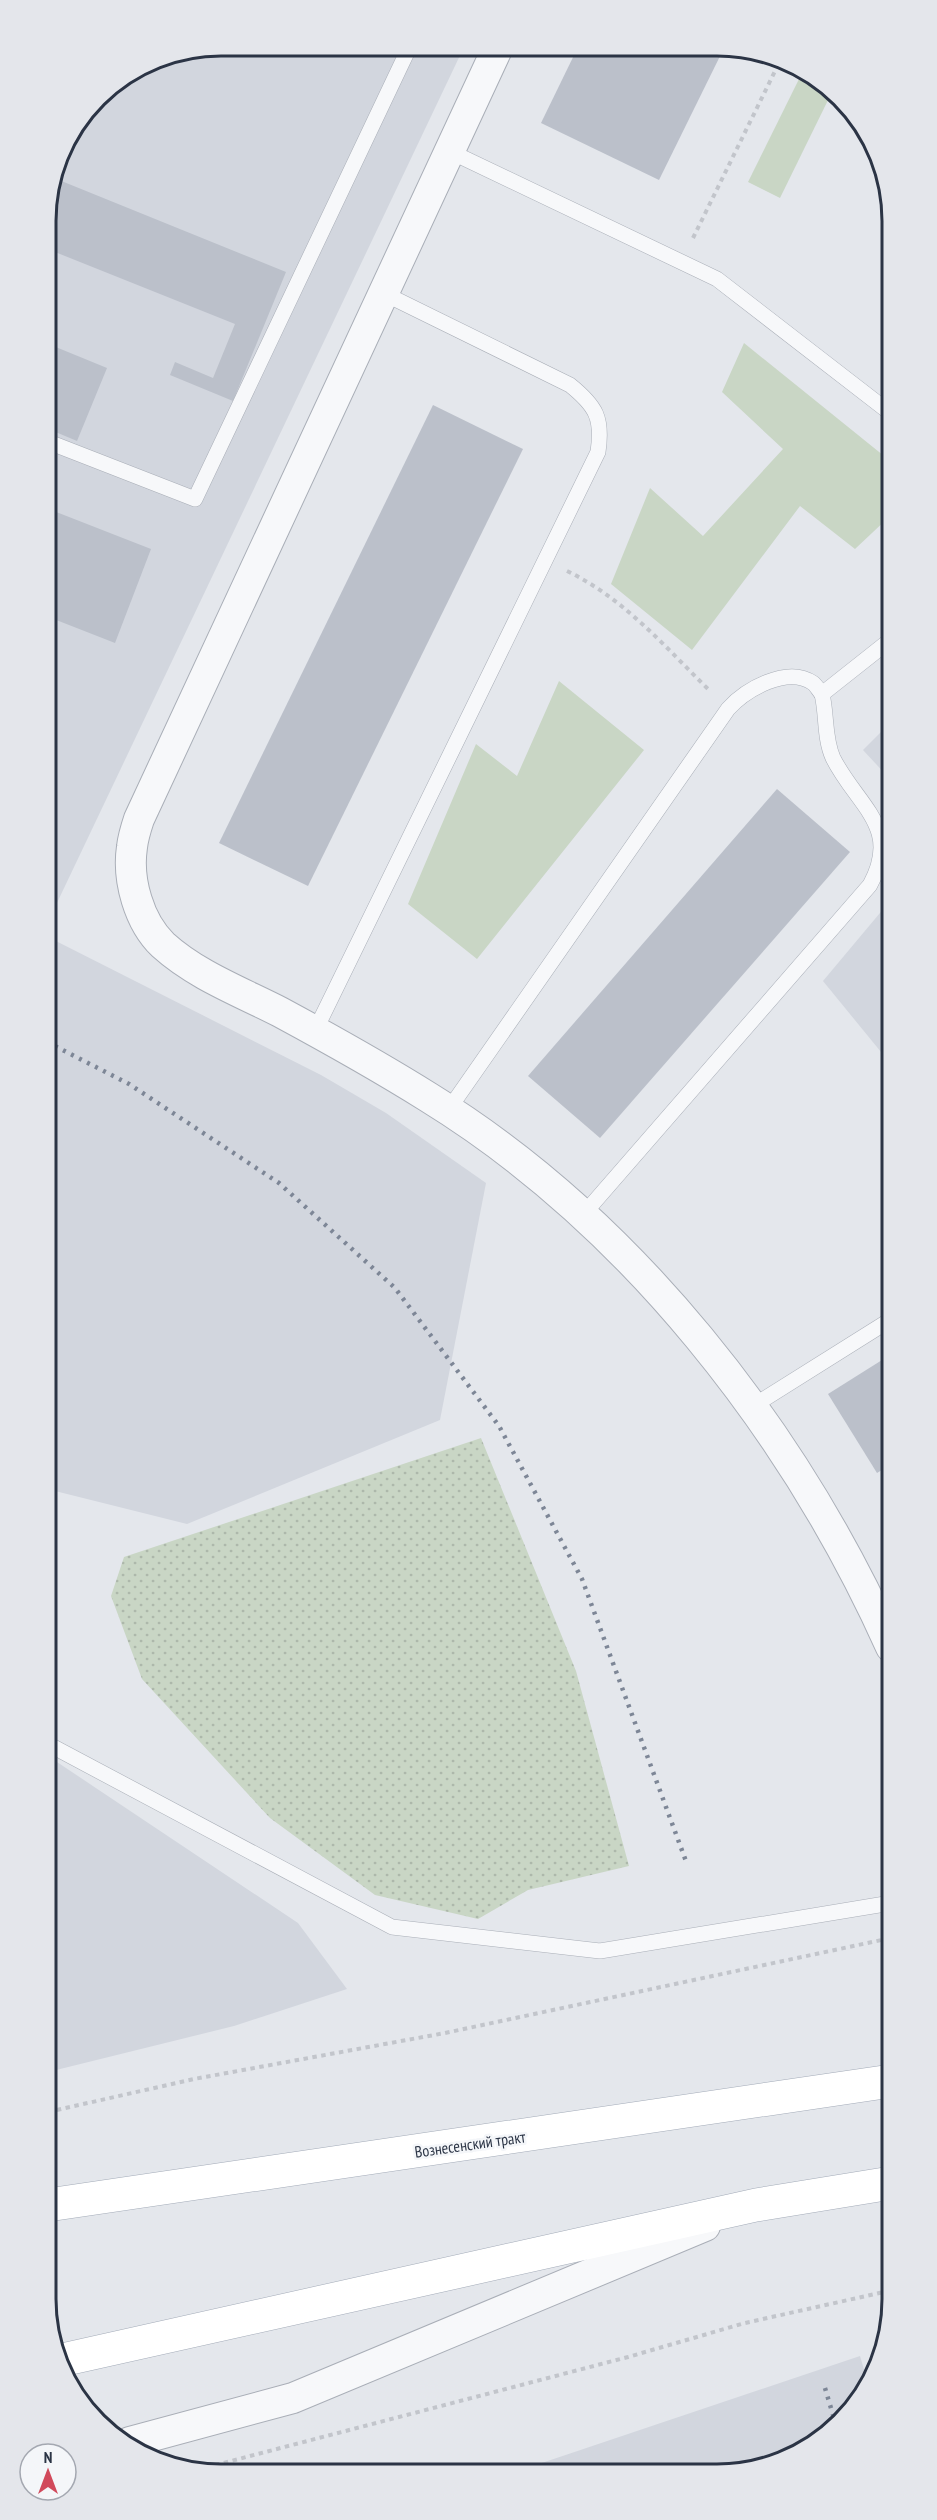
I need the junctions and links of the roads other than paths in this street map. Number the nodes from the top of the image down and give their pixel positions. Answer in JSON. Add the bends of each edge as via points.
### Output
{"nodes":[{"id":1,"x":405,"y":56,"type":"edge"},
{"id":2,"x":494,"y":56,"type":"edge"},
{"id":3,"x":449,"y":151,"type":"junction"},
{"id":4,"x":383,"y":293,"type":"junction"},
{"id":5,"x":882,"y":407,"type":"edge"},
{"id":6,"x":56,"y":445,"type":"edge"},
{"id":7,"x":882,"y":647,"type":"edge"},
{"id":8,"x":822,"y":694,"type":"junction"},
{"id":9,"x":882,"y":841,"type":"edge"},
{"id":10,"x":882,"y":857,"type":"edge"},
{"id":11,"x":315,"y":1031,"type":"junction"},
{"id":12,"x":449,"y":1110,"type":"junction"},
{"id":13,"x":582,"y":1216,"type":"junction"},
{"id":14,"x":881,"y":1325,"type":"edge"},
{"id":15,"x":753,"y":1406,"type":"junction"},
{"id":16,"x":881,"y":1602,"type":"edge"},
{"id":17,"x":56,"y":1748,"type":"edge"},
{"id":18,"x":881,"y":1905,"type":"edge"},
{"id":19,"x":881,"y":2082,"type":"edge"},
{"id":20,"x":881,"y":2185,"type":"edge"},
{"id":21,"x":56,"y":2204,"type":"edge"},
{"id":22,"x":756,"y":2205,"type":"junction"},
{"id":23,"x":67,"y":2359,"type":"edge"},
{"id":24,"x":136,"y":2440,"type":"edge"}],
"edges":[{"from":1,"to":6,"type":"lane","via":[[195,499]]},
{"from":2,"to":3,"type":"street"},
{"from":3,"to":4,"type":"street"},
{"from":3,"to":5,"type":"lane","via":[[682,261],[729,288]]},
{"from":4,"to":11,"type":"street","via":[[139,819],[131,849],[132,886],[143,918],[161,943],[193,967]]},
{"from":4,"to":11,"type":"lane","via":[[570,385],[589,400],[601,431],[598,452]]},
{"from":7,"to":8,"type":"lane"},
{"from":8,"to":9,"type":"lane","via":[[826,734],[833,756],[871,814]]},
{"from":8,"to":12,"type":"lane","via":[[813,683],[799,678],[773,680],[747,690],[728,709]]},
{"from":10,"to":13,"type":"lane","via":[[870,885]]},
{"from":11,"to":12,"type":"street"},
{"from":12,"to":13,"type":"street","via":[[534,1173]]},
{"from":13,"to":15,"type":"street","via":[[634,1265]]},
{"from":14,"to":15,"type":"lane"},
{"from":15,"to":16,"type":"street"},
{"from":17,"to":18,"type":"lane","via":[[392,1927],[600,1951]]},
{"from":19,"to":21,"type":"main road","name":"Вознесенский тракт"},
{"from":20,"to":22,"type":"main road"},
{"from":22,"to":23,"type":"main road"},
{"from":22,"to":24,"type":"street","via":[[293,2398]]}]}
